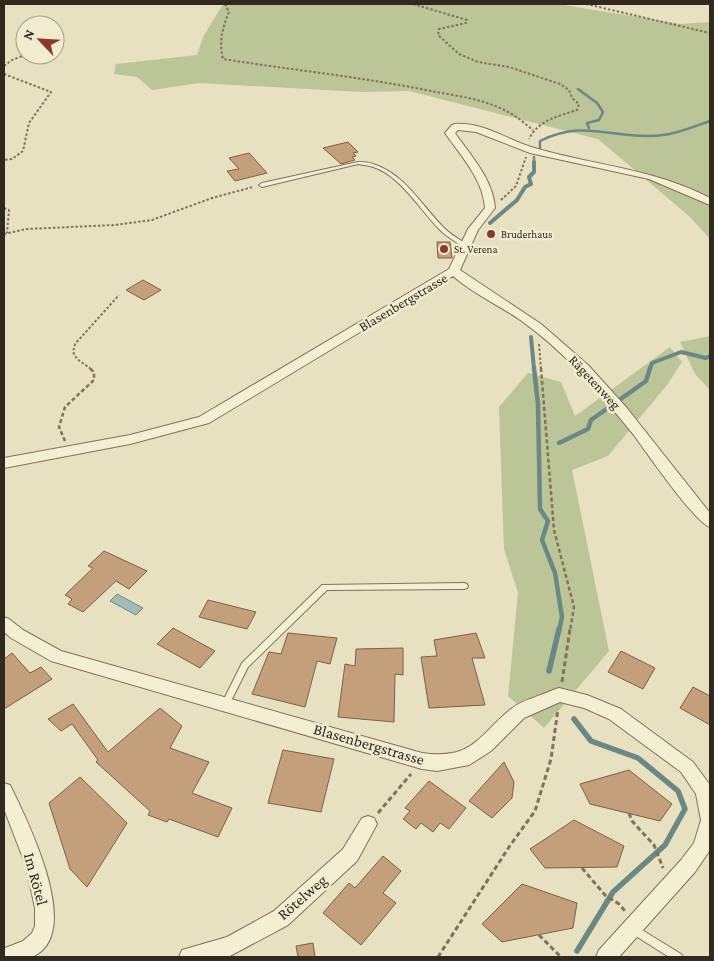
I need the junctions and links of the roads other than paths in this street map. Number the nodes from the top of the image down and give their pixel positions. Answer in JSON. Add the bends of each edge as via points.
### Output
{"nodes":[{"id":1,"x":262,"y":185,"type":"road end"},
{"id":2,"x":710,"y":202,"type":"edge"},
{"id":3,"x":464,"y":245,"type":"junction"},
{"id":4,"x":454,"y":271,"type":"junction"},
{"id":5,"x":4,"y":463,"type":"edge"},
{"id":6,"x":710,"y":522,"type":"edge"},
{"id":7,"x":464,"y":586,"type":"dead end"},
{"id":8,"x":4,"y":623,"type":"edge"},
{"id":9,"x":226,"y":703,"type":"junction"},
{"id":10,"x":4,"y":791,"type":"edge"},
{"id":11,"x":368,"y":824,"type":"road end"},
{"id":12,"x":629,"y":921,"type":"junction"},
{"id":13,"x":16,"y":956,"type":"edge"},
{"id":14,"x":188,"y":957,"type":"edge"},
{"id":15,"x":606,"y":957,"type":"edge"},
{"id":16,"x":678,"y":957,"type":"edge"}],
"edges":[{"from":1,"to":3,"type":"lane","via":[[366,163],[400,182],[443,230]]},
{"from":2,"to":3,"type":"street","name":"Blasenbergstrasse","via":[[634,172],[528,150],[468,126],[455,127],[450,133],[490,196],[490,208]]},
{"from":3,"to":4,"type":"street","name":"Blasenbergstrasse"},
{"from":4,"to":5,"type":"street","name":"Blasenbergstrasse","via":[[204,420],[166,433]]},
{"from":4,"to":6,"type":"street","name":"Rägetenweg","via":[[562,347],[622,409]]},
{"from":7,"to":9,"type":"lane","via":[[325,587],[246,665]]},
{"from":8,"to":9,"type":"street","name":"Blasenbergstrasse","via":[[58,656]]},
{"from":9,"to":12,"type":"street","name":"Blasenbergstrasse","via":[[437,763],[463,760],[485,746],[518,712],[559,695],[615,714],[687,767],[704,791],[710,820],[702,847],[688,866]]},
{"from":10,"to":13,"type":"street","name":"Im Rötel","via":[[36,866],[46,914],[44,931],[38,942]]},
{"from":11,"to":14,"type":"street","name":"Rötelweg","via":[[350,855],[280,918],[230,946]]},
{"from":12,"to":15,"type":"street"},
{"from":12,"to":16,"type":"lane"}]}
